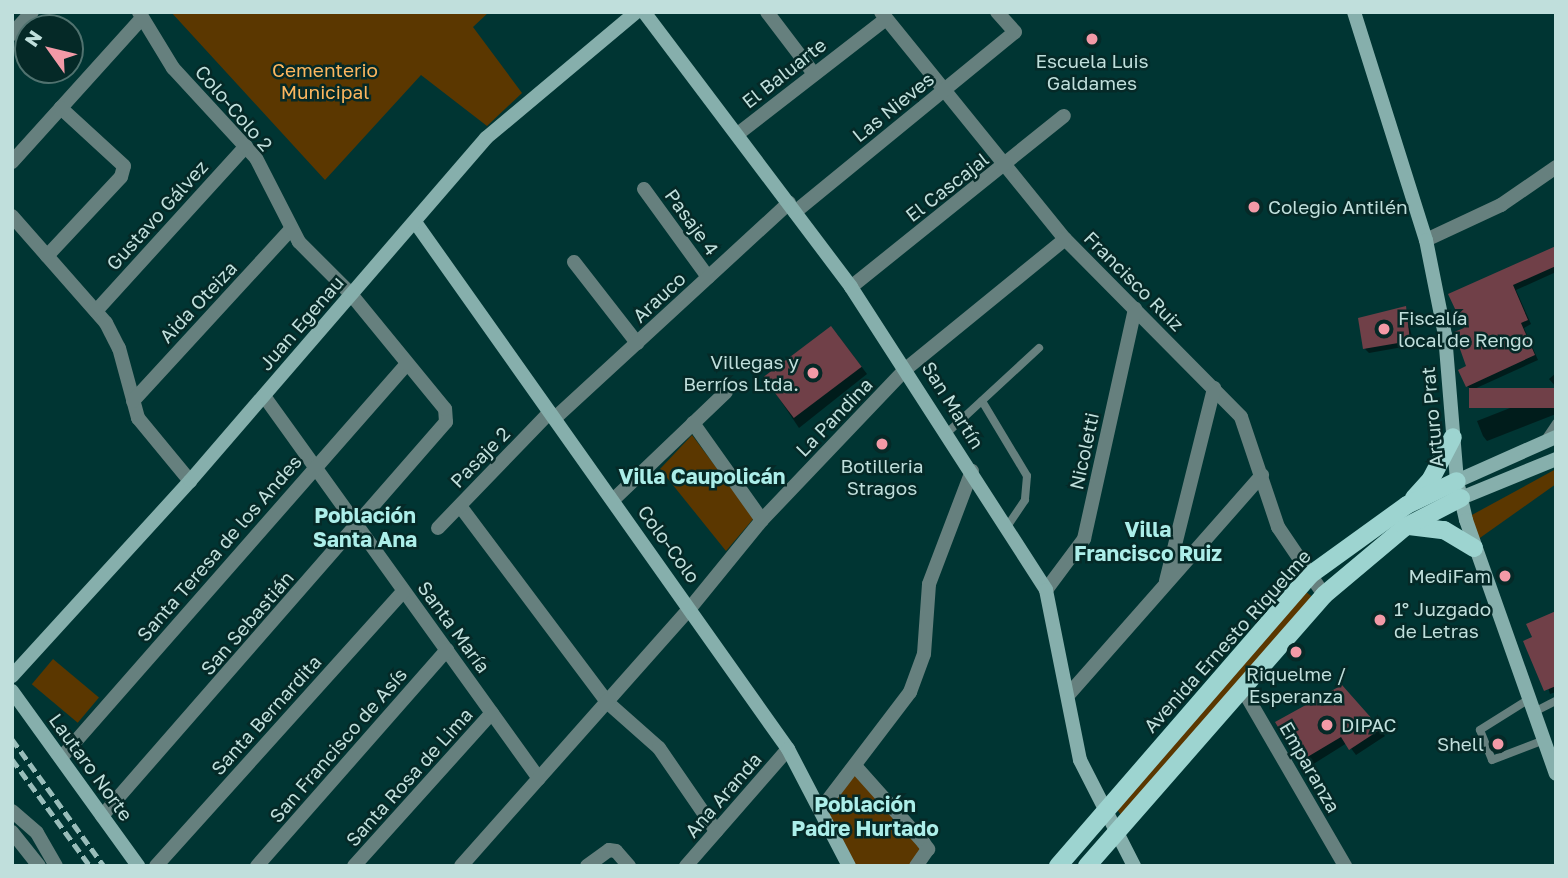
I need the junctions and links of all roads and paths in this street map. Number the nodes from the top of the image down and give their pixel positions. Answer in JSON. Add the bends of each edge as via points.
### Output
{"nodes":[{"id":1,"x":32,"y":12,"type":"edge"},
{"id":2,"x":636,"y":12,"type":"edge"},
{"id":3,"x":644,"y":12,"type":"edge"},
{"id":4,"x":767,"y":12,"type":"edge"},
{"id":5,"x":997,"y":12,"type":"edge"},
{"id":6,"x":1354,"y":12,"type":"edge"},
{"id":7,"x":140,"y":15,"type":"edge"},
{"id":8,"x":883,"y":16,"type":"edge"},
{"id":9,"x":12,"y":34,"type":"edge"},
{"id":10,"x":814,"y":74,"type":"junction"},
{"id":11,"x":944,"y":90,"type":"junction"},
{"id":12,"x":61,"y":108,"type":"junction"},
{"id":13,"x":1064,"y":116,"type":"dead end"},
{"id":14,"x":740,"y":133,"type":"junction"},
{"id":15,"x":246,"y":146,"type":"junction"},
{"id":16,"x":12,"y":162,"type":"edge"},
{"id":17,"x":1004,"y":167,"type":"junction"},
{"id":18,"x":1556,"y":167,"type":"edge"},
{"id":19,"x":644,"y":189,"type":"dead end"},
{"id":20,"x":792,"y":208,"type":"junction"},
{"id":21,"x":12,"y":216,"type":"edge"},
{"id":22,"x":415,"y":222,"type":"junction"},
{"id":23,"x":291,"y":229,"type":"junction"},
{"id":24,"x":1065,"y":239,"type":"junction"},
{"id":25,"x":1426,"y":240,"type":"junction"},
{"id":26,"x":47,"y":256,"type":"junction"},
{"id":27,"x":574,"y":262,"type":"dead end"},
{"id":28,"x":708,"y":277,"type":"junction"},
{"id":29,"x":851,"y":286,"type":"junction"},
{"id":30,"x":351,"y":294,"type":"junction"},
{"id":31,"x":1135,"y":309,"type":"junction"},
{"id":32,"x":96,"y":311,"type":"junction"},
{"id":33,"x":637,"y":343,"type":"junction"},
{"id":34,"x":1039,"y":348,"type":"dead end"},
{"id":35,"x":406,"y":365,"type":"junction"},
{"id":36,"x":907,"y":368,"type":"junction"},
{"id":37,"x":1214,"y":388,"type":"junction"},
{"id":38,"x":726,"y":392,"type":"dead end"},
{"id":39,"x":264,"y":396,"type":"junction"},
{"id":40,"x":133,"y":401,"type":"junction"},
{"id":41,"x":982,"y":401,"type":"junction"},
{"id":42,"x":553,"y":415,"type":"junction"},
{"id":43,"x":446,"y":422,"type":"joint"},
{"id":44,"x":693,"y":423,"type":"junction"},
{"id":45,"x":1556,"y":423,"type":"edge"},
{"id":46,"x":948,"y":432,"type":"junction"},
{"id":47,"x":1452,"y":437,"type":"junction"},
{"id":48,"x":1549,"y":440,"type":"edge"},
{"id":49,"x":1556,"y":459,"type":"edge"},
{"id":50,"x":316,"y":467,"type":"junction"},
{"id":51,"x":972,"y":471,"type":"junction"},
{"id":52,"x":1262,"y":475,"type":"junction"},
{"id":53,"x":190,"y":481,"type":"junction"},
{"id":54,"x":1459,"y":490,"type":"junction"},
{"id":55,"x":614,"y":500,"type":"junction"},
{"id":56,"x":1407,"y":505,"type":"junction"},
{"id":57,"x":460,"y":506,"type":"junction"},
{"id":58,"x":762,"y":520,"type":"junction"},
{"id":59,"x":358,"y":526,"type":"junction"},
{"id":60,"x":1007,"y":527,"type":"junction"},
{"id":61,"x":1405,"y":527,"type":"junction"},
{"id":62,"x":438,"y":528,"type":"dead end"},
{"id":63,"x":1474,"y":548,"type":"junction"},
{"id":64,"x":1310,"y":575,"type":"junction"},
{"id":65,"x":1166,"y":582,"type":"junction"},
{"id":66,"x":1046,"y":590,"type":"junction"},
{"id":67,"x":404,"y":591,"type":"junction"},
{"id":68,"x":1324,"y":595,"type":"junction"},
{"id":69,"x":691,"y":607,"type":"junction"},
{"id":70,"x":447,"y":650,"type":"junction"},
{"id":71,"x":12,"y":676,"type":"edge"},
{"id":72,"x":1241,"y":688,"type":"junction"},
{"id":73,"x":12,"y":691,"type":"edge"},
{"id":74,"x":1069,"y":694,"type":"junction"},
{"id":75,"x":1556,"y":701,"type":"edge"},
{"id":76,"x":607,"y":702,"type":"junction"},
{"id":77,"x":1532,"y":705,"type":"junction"},
{"id":78,"x":492,"y":713,"type":"junction"},
{"id":79,"x":1544,"y":740,"type":"junction"},
{"id":80,"x":788,"y":749,"type":"junction"},
{"id":81,"x":61,"y":758,"type":"junction"},
{"id":82,"x":856,"y":767,"type":"junction"},
{"id":83,"x":1556,"y":774,"type":"edge"},
{"id":84,"x":539,"y":778,"type":"junction"},
{"id":85,"x":821,"y":809,"type":"junction"},
{"id":86,"x":12,"y":811,"type":"edge"},
{"id":87,"x":1103,"y":812,"type":"junction"},
{"id":88,"x":102,"y":816,"type":"junction"},
{"id":89,"x":716,"y":831,"type":"junction"},
{"id":90,"x":12,"y":832,"type":"edge"},
{"id":91,"x":1115,"y":832,"type":"junction"},
{"id":92,"x":39,"y":866,"type":"edge"},
{"id":93,"x":56,"y":866,"type":"edge"},
{"id":94,"x":138,"y":866,"type":"edge"},
{"id":95,"x":156,"y":866,"type":"edge"},
{"id":96,"x":257,"y":866,"type":"edge"},
{"id":97,"x":354,"y":866,"type":"edge"},
{"id":98,"x":461,"y":866,"type":"edge"},
{"id":99,"x":587,"y":866,"type":"edge"},
{"id":100,"x":629,"y":866,"type":"edge"},
{"id":101,"x":686,"y":866,"type":"edge"},
{"id":102,"x":849,"y":866,"type":"edge"},
{"id":103,"x":916,"y":866,"type":"edge"},
{"id":104,"x":1058,"y":866,"type":"edge"},
{"id":105,"x":1087,"y":866,"type":"edge"},
{"id":106,"x":1134,"y":866,"type":"edge"},
{"id":107,"x":1345,"y":866,"type":"edge"}],
"edges":[{"from":1,"to":9,"type":"street"},
{"from":2,"to":22,"type":"main road","name":"Juan Egenau","via":[[486,138]]},
{"from":3,"to":14,"type":"main road","name":"San Martín"},
{"from":4,"to":10,"type":"street"},
{"from":5,"to":11,"type":"street","name":"Las Nieves","via":[[1015,32]]},
{"from":6,"to":25,"type":"main road","name":"Arturo Prat"},
{"from":7,"to":12,"type":"street"},
{"from":7,"to":15,"type":"street","name":"Colo-Colo 2","via":[[173,68]]},
{"from":8,"to":10,"type":"street","name":"El Baluarte"},
{"from":8,"to":11,"type":"street","name":"Francisco Ruiz"},
{"from":10,"to":14,"type":"street","name":"El Baluarte"},
{"from":11,"to":17,"type":"street","name":"Francisco Ruiz"},
{"from":11,"to":20,"type":"street","name":"Las Nieves"},
{"from":12,"to":16,"type":"street"},
{"from":12,"to":26,"type":"street","via":[[124,166],[121,177]]},
{"from":13,"to":17,"type":"street","name":"El Cascajal"},
{"from":14,"to":20,"type":"main road","name":"San Martín"},
{"from":15,"to":23,"type":"street","name":"Colo-Colo 2"},
{"from":15,"to":32,"type":"street","name":"Gustavo Gálvez"},
{"from":17,"to":24,"type":"street","name":"Francisco Ruiz"},
{"from":17,"to":29,"type":"street","name":"El Cascajal"},
{"from":18,"to":25,"type":"street","via":[[1501,205]]},
{"from":19,"to":28,"type":"street","name":"Pasaje 4"},
{"from":20,"to":28,"type":"street","name":"Arauco"},
{"from":20,"to":29,"type":"main road","name":"San Martín"},
{"from":21,"to":26,"type":"street"},
{"from":22,"to":30,"type":"main road","name":"Juan Egenau"},
{"from":22,"to":42,"type":"main road","name":"Colo-Colo"},
{"from":23,"to":30,"type":"street","name":"Colo-Colo 2","via":[[307,252]]},
{"from":23,"to":40,"type":"street","name":"Aida Oteiza"},
{"from":24,"to":31,"type":"street","name":"Francisco Ruiz"},
{"from":24,"to":36,"type":"street","name":"La Pandina"},
{"from":25,"to":47,"type":"main road","name":"Arturo Prat","via":[[1445,335]]},
{"from":26,"to":32,"type":"street"},
{"from":27,"to":33,"type":"street"},
{"from":28,"to":33,"type":"street","name":"Arauco"},
{"from":29,"to":36,"type":"main road","name":"San Martín"},
{"from":30,"to":35,"type":"street","name":"Colo-Colo 2"},
{"from":30,"to":39,"type":"main road","name":"Juan Egenau"},
{"from":31,"to":37,"type":"street","name":"Francisco Ruiz"},
{"from":31,"to":66,"type":"street","name":"Nicoletti","via":[[1084,539]]},
{"from":32,"to":40,"type":"street","via":[[119,348]]},
{"from":33,"to":42,"type":"street","name":"Arauco"},
{"from":34,"to":41,"type":"lane"},
{"from":35,"to":43,"type":"street","name":"Colo-Colo 2","via":[[445,409]]},
{"from":35,"to":50,"type":"street","name":"Santa Teresa de los Andes"},
{"from":36,"to":46,"type":"main road","name":"San Martín"},
{"from":36,"to":58,"type":"street","name":"La Pandina"},
{"from":37,"to":52,"type":"street","name":"Francisco Ruiz","via":[[1250,433]]},
{"from":37,"to":65,"type":"street"},
{"from":38,"to":44,"type":"street"},
{"from":39,"to":50,"type":"street","name":"Santa María"},
{"from":39,"to":53,"type":"main road","name":"Juan Egenau"},
{"from":40,"to":53,"type":"street","via":[[142,425]]},
{"from":41,"to":46,"type":"lane"},
{"from":41,"to":60,"type":"lane","via":[[1027,476],[1025,500]]},
{"from":42,"to":55,"type":"main road","name":"Colo-Colo"},
{"from":42,"to":57,"type":"street","name":"Pasaje 2"},
{"from":43,"to":59,"type":"street","name":"San Sebastián"},
{"from":44,"to":55,"type":"street"},
{"from":44,"to":58,"type":"street"},
{"from":45,"to":48,"type":"lane"},
{"from":46,"to":51,"type":"main road","name":"San Martín"},
{"from":47,"to":54,"type":"main road","name":"Arturo Prat"},
{"from":47,"to":56,"type":"main road","via":[[1431,479]]},
{"from":48,"to":54,"type":"main road"},
{"from":49,"to":54,"type":"main road"},
{"from":50,"to":59,"type":"street","name":"Santa María"},
{"from":50,"to":81,"type":"street","name":"Santa Teresa de los Andes"},
{"from":51,"to":60,"type":"main road","name":"San Martín"},
{"from":51,"to":82,"type":"street","via":[[929,584],[924,654],[910,692]]},
{"from":52,"to":64,"type":"street","name":"Francisco Ruiz","via":[[1278,527]]},
{"from":52,"to":65,"type":"street"},
{"from":53,"to":71,"type":"main road","name":"Juan Egenau"},
{"from":54,"to":56,"type":"main road","name":"Avenida Ernesto Riquelme"},
{"from":54,"to":61,"type":"main road"},
{"from":54,"to":63,"type":"main road","name":"Arturo Prat"},
{"from":55,"to":69,"type":"main road","name":"Colo-Colo"},
{"from":56,"to":64,"type":"main road","name":"Avenida Ernesto Riquelme"},
{"from":57,"to":62,"type":"street","name":"Pasaje 2"},
{"from":57,"to":76,"type":"street"},
{"from":58,"to":69,"type":"street","name":"La Pandina"},
{"from":59,"to":67,"type":"street","name":"Santa María"},
{"from":59,"to":88,"type":"street","name":"San Sebastián"},
{"from":60,"to":66,"type":"main road","name":"San Martín"},
{"from":61,"to":63,"type":"main road","via":[[1444,530]]},
{"from":61,"to":68,"type":"main road"},
{"from":63,"to":77,"type":"main road","name":"Arturo Prat"},
{"from":64,"to":68,"type":"street","name":"Francisco Ruiz"},
{"from":64,"to":87,"type":"main road","name":"Avenida Ernesto Riquelme"},
{"from":65,"to":74,"type":"street"},
{"from":66,"to":74,"type":"main road","name":"San Martín"},
{"from":67,"to":70,"type":"street","name":"Santa María"},
{"from":67,"to":95,"type":"street","name":"Santa Bernardita"},
{"from":68,"to":72,"type":"main road"},
{"from":69,"to":76,"type":"street","name":"La Pandina"},
{"from":69,"to":80,"type":"main road","name":"Colo-Colo"},
{"from":70,"to":78,"type":"street","name":"Santa María"},
{"from":70,"to":96,"type":"street","name":"San Francisco de Asís"},
{"from":72,"to":91,"type":"main road"},
{"from":72,"to":107,"type":"street","name":"Emparanza"},
{"from":73,"to":81,"type":"main road","name":"Lautaro Norte"},
{"from":74,"to":87,"type":"main road","name":"San Martín","via":[[1080,761]]},
{"from":75,"to":77,"type":"lane"},
{"from":76,"to":84,"type":"street","name":"La Pandina"},
{"from":76,"to":89,"type":"street","via":[[659,748]]},
{"from":77,"to":79,"type":"main road","name":"Arturo Prat"},
{"from":77,"to":79,"type":"lane","via":[[1480,730],[1492,760]]},
{"from":78,"to":84,"type":"street","name":"Santa María"},
{"from":78,"to":97,"type":"street","name":"Santa Rosa de Lima"},
{"from":79,"to":83,"type":"main road","name":"Arturo Prat"},
{"from":80,"to":85,"type":"main road","name":"Colo-Colo"},
{"from":80,"to":89,"type":"street","name":"Ana Aranda"},
{"from":81,"to":88,"type":"main road","name":"Lautaro Norte"},
{"from":82,"to":85,"type":"street"},
{"from":82,"to":103,"type":"street","via":[[928,849]]},
{"from":84,"to":98,"type":"street","name":"La Pandina"},
{"from":85,"to":102,"type":"main road","name":"Colo-Colo"},
{"from":86,"to":93,"type":"street","via":[[37,833]]},
{"from":87,"to":91,"type":"main road","name":"San Martín"},
{"from":87,"to":104,"type":"main road","name":"Avenida Ernesto Riquelme"},
{"from":88,"to":94,"type":"main road","name":"Lautaro Norte"},
{"from":89,"to":101,"type":"street","name":"Ana Aranda"},
{"from":90,"to":92,"type":"street"},
{"from":91,"to":105,"type":"main road"},
{"from":91,"to":106,"type":"main road","name":"San Martín"},
{"from":99,"to":100,"type":"street","via":[[609,850]]}]}
